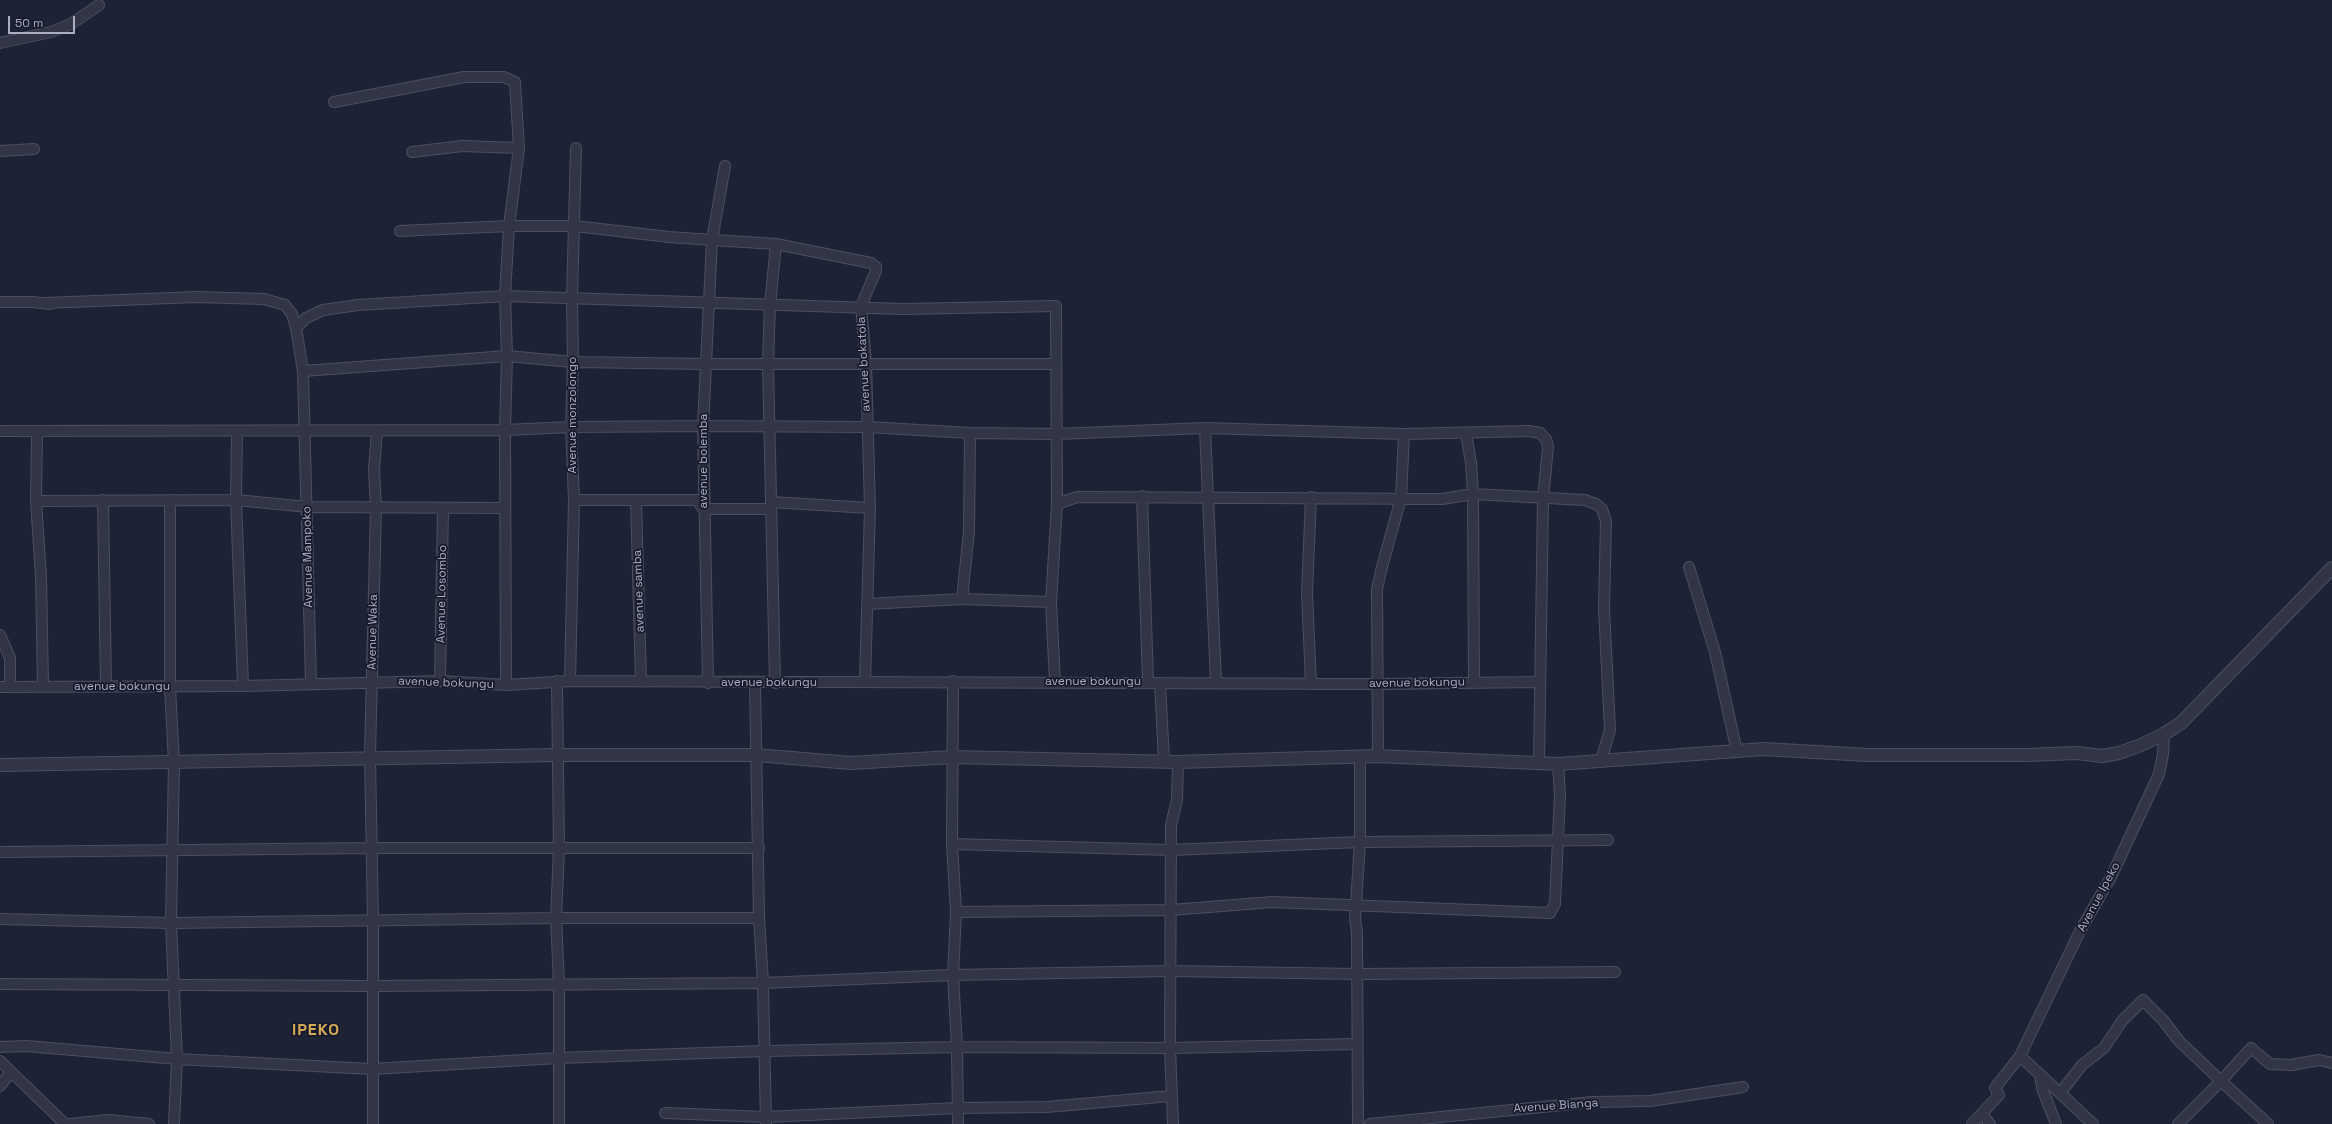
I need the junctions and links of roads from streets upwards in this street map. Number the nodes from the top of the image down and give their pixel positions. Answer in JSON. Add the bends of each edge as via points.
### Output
{"nodes":[{"id":1,"x":99,"y":5,"type":"dead end"},
{"id":2,"x":0,"y":43,"type":"edge"},
{"id":3,"x":334,"y":102,"type":"dead end"},
{"id":4,"x":519,"y":148,"type":"junction"},
{"id":5,"x":576,"y":148,"type":"dead end"},
{"id":6,"x":34,"y":149,"type":"dead end"},
{"id":7,"x":0,"y":151,"type":"edge"},
{"id":8,"x":412,"y":152,"type":"dead end"},
{"id":9,"x":725,"y":166,"type":"dead end"},
{"id":10,"x":509,"y":226,"type":"junction"},
{"id":11,"x":575,"y":226,"type":"junction"},
{"id":12,"x":400,"y":231,"type":"dead end"},
{"id":13,"x":712,"y":240,"type":"junction"},
{"id":14,"x":776,"y":244,"type":"junction"},
{"id":15,"x":505,"y":296,"type":"junction"},
{"id":16,"x":572,"y":298,"type":"junction"},
{"id":17,"x":0,"y":302,"type":"edge"},
{"id":18,"x":45,"y":303,"type":"junction"},
{"id":19,"x":708,"y":303,"type":"junction"},
{"id":20,"x":770,"y":305,"type":"junction"},
{"id":21,"x":58,"y":306,"type":"dead end"},
{"id":22,"x":861,"y":306,"type":"junction"},
{"id":23,"x":296,"y":328,"type":"junction"},
{"id":24,"x":507,"y":356,"type":"junction"},
{"id":25,"x":573,"y":362,"type":"junction"},
{"id":26,"x":768,"y":363,"type":"junction"},
{"id":27,"x":866,"y":363,"type":"junction"},
{"id":28,"x":707,"y":364,"type":"junction"},
{"id":29,"x":1055,"y":364,"type":"junction"},
{"id":30,"x":303,"y":371,"type":"junction"},
{"id":31,"x":703,"y":426,"type":"junction"},
{"id":32,"x":571,"y":427,"type":"junction"},
{"id":33,"x":768,"y":427,"type":"junction"},
{"id":34,"x":868,"y":427,"type":"junction"},
{"id":35,"x":1205,"y":428,"type":"junction"},
{"id":36,"x":303,"y":430,"type":"junction"},
{"id":37,"x":505,"y":430,"type":"junction"},
{"id":38,"x":0,"y":431,"type":"edge"},
{"id":39,"x":378,"y":431,"type":"junction"},
{"id":40,"x":237,"y":432,"type":"junction"},
{"id":41,"x":36,"y":433,"type":"junction"},
{"id":42,"x":970,"y":433,"type":"junction"},
{"id":43,"x":1466,"y":433,"type":"junction"},
{"id":44,"x":1057,"y":434,"type":"junction"},
{"id":45,"x":1404,"y":434,"type":"junction"},
{"id":46,"x":1473,"y":494,"type":"junction"},
{"id":47,"x":1142,"y":496,"type":"junction"},
{"id":48,"x":1209,"y":497,"type":"junction"},
{"id":49,"x":1311,"y":497,"type":"junction"},
{"id":50,"x":1401,"y":498,"type":"junction"},
{"id":51,"x":1543,"y":499,"type":"junction"},
{"id":52,"x":103,"y":500,"type":"junction"},
{"id":53,"x":170,"y":500,"type":"junction"},
{"id":54,"x":236,"y":500,"type":"junction"},
{"id":55,"x":574,"y":500,"type":"junction"},
{"id":56,"x":636,"y":500,"type":"junction"},
{"id":57,"x":36,"y":501,"type":"junction"},
{"id":58,"x":1057,"y":504,"type":"junction"},
{"id":59,"x":771,"y":505,"type":"junction"},
{"id":60,"x":308,"y":507,"type":"junction"},
{"id":61,"x":376,"y":507,"type":"junction"},
{"id":62,"x":443,"y":508,"type":"junction"},
{"id":63,"x":504,"y":508,"type":"junction"},
{"id":64,"x":870,"y":508,"type":"junction"},
{"id":65,"x":703,"y":509,"type":"junction"},
{"id":66,"x":1689,"y":567,"type":"dead end"},
{"id":67,"x":2332,"y":568,"type":"edge"},
{"id":68,"x":962,"y":599,"type":"junction"},
{"id":69,"x":1051,"y":602,"type":"junction"},
{"id":70,"x":867,"y":604,"type":"junction"},
{"id":71,"x":0,"y":635,"type":"edge"},
{"id":72,"x":440,"y":681,"type":"junction"},
{"id":73,"x":557,"y":681,"type":"junction"},
{"id":74,"x":570,"y":681,"type":"junction"},
{"id":75,"x":953,"y":681,"type":"junction"},
{"id":76,"x":372,"y":682,"type":"junction"},
{"id":77,"x":641,"y":682,"type":"junction"},
{"id":78,"x":775,"y":682,"type":"junction"},
{"id":79,"x":865,"y":682,"type":"junction"},
{"id":80,"x":1055,"y":682,"type":"junction"},
{"id":81,"x":1148,"y":682,"type":"junction"},
{"id":82,"x":1539,"y":682,"type":"junction"},
{"id":83,"x":708,"y":683,"type":"junction"},
{"id":84,"x":755,"y":683,"type":"junction"},
{"id":85,"x":1160,"y":683,"type":"junction"},
{"id":86,"x":1216,"y":683,"type":"junction"},
{"id":87,"x":1474,"y":683,"type":"junction"},
{"id":88,"x":311,"y":684,"type":"junction"},
{"id":89,"x":1310,"y":684,"type":"junction"},
{"id":90,"x":1378,"y":684,"type":"junction"},
{"id":91,"x":506,"y":685,"type":"junction"},
{"id":92,"x":43,"y":686,"type":"junction"},
{"id":93,"x":242,"y":686,"type":"junction"},
{"id":94,"x":5,"y":687,"type":"edge"},
{"id":95,"x":106,"y":687,"type":"junction"},
{"id":96,"x":170,"y":687,"type":"junction"},
{"id":97,"x":2164,"y":734,"type":"junction"},
{"id":98,"x":1737,"y":752,"type":"junction"},
{"id":99,"x":558,"y":755,"type":"junction"},
{"id":100,"x":370,"y":756,"type":"junction"},
{"id":101,"x":756,"y":756,"type":"junction"},
{"id":102,"x":1378,"y":756,"type":"junction"},
{"id":103,"x":952,"y":757,"type":"junction"},
{"id":104,"x":1360,"y":758,"type":"junction"},
{"id":105,"x":1164,"y":761,"type":"junction"},
{"id":106,"x":1601,"y":761,"type":"junction"},
{"id":107,"x":1178,"y":762,"type":"junction"},
{"id":108,"x":174,"y":763,"type":"junction"},
{"id":109,"x":1539,"y":763,"type":"junction"},
{"id":110,"x":1558,"y":764,"type":"junction"},
{"id":111,"x":0,"y":765,"type":"edge"},
{"id":112,"x":1608,"y":840,"type":"dead end"},
{"id":113,"x":1360,"y":842,"type":"junction"},
{"id":114,"x":1558,"y":842,"type":"junction"},
{"id":115,"x":952,"y":844,"type":"junction"},
{"id":116,"x":370,"y":848,"type":"junction"},
{"id":117,"x":559,"y":848,"type":"junction"},
{"id":118,"x":759,"y":848,"type":"junction"},
{"id":119,"x":1171,"y":850,"type":"junction"},
{"id":120,"x":172,"y":851,"type":"junction"},
{"id":121,"x":0,"y":852,"type":"edge"},
{"id":122,"x":1357,"y":906,"type":"junction"},
{"id":123,"x":1171,"y":910,"type":"junction"},
{"id":124,"x":956,"y":912,"type":"junction"},
{"id":125,"x":556,"y":918,"type":"junction"},
{"id":126,"x":759,"y":918,"type":"junction"},
{"id":127,"x":0,"y":919,"type":"edge"},
{"id":128,"x":373,"y":920,"type":"junction"},
{"id":129,"x":171,"y":923,"type":"junction"},
{"id":130,"x":1172,"y":971,"type":"junction"},
{"id":131,"x":1615,"y":972,"type":"dead end"},
{"id":132,"x":1357,"y":974,"type":"junction"},
{"id":133,"x":954,"y":975,"type":"junction"},
{"id":134,"x":559,"y":983,"type":"junction"},
{"id":135,"x":763,"y":983,"type":"junction"},
{"id":136,"x":0,"y":984,"type":"edge"},
{"id":137,"x":173,"y":986,"type":"junction"},
{"id":138,"x":373,"y":986,"type":"junction"},
{"id":139,"x":1358,"y":1044,"type":"junction"},
{"id":140,"x":0,"y":1047,"type":"edge"},
{"id":141,"x":957,"y":1047,"type":"junction"},
{"id":142,"x":1170,"y":1048,"type":"junction"},
{"id":143,"x":765,"y":1051,"type":"junction"},
{"id":144,"x":2020,"y":1056,"type":"junction"},
{"id":145,"x":558,"y":1058,"type":"junction"},
{"id":146,"x":177,"y":1060,"type":"junction"},
{"id":147,"x":0,"y":1062,"type":"edge"},
{"id":148,"x":2332,"y":1063,"type":"edge"},
{"id":149,"x":372,"y":1069,"type":"junction"},
{"id":150,"x":11,"y":1072,"type":"junction"},
{"id":151,"x":2040,"y":1074,"type":"junction"},
{"id":152,"x":2221,"y":1081,"type":"junction"},
{"id":153,"x":0,"y":1086,"type":"edge"},
{"id":154,"x":1743,"y":1087,"type":"dead end"},
{"id":155,"x":2061,"y":1092,"type":"junction"},
{"id":156,"x":1171,"y":1096,"type":"junction"},
{"id":157,"x":957,"y":1108,"type":"junction"},
{"id":158,"x":665,"y":1113,"type":"dead end"},
{"id":159,"x":1982,"y":1114,"type":"junction"},
{"id":160,"x":766,"y":1121,"type":"edge"},
{"id":161,"x":65,"y":1124,"type":"edge"},
{"id":162,"x":70,"y":1124,"type":"edge"},
{"id":163,"x":149,"y":1124,"type":"edge"},
{"id":164,"x":174,"y":1124,"type":"edge"},
{"id":165,"x":373,"y":1124,"type":"edge"},
{"id":166,"x":559,"y":1124,"type":"edge"},
{"id":167,"x":958,"y":1124,"type":"edge"},
{"id":168,"x":1173,"y":1124,"type":"edge"},
{"id":169,"x":1358,"y":1124,"type":"edge"},
{"id":170,"x":1370,"y":1124,"type":"edge"},
{"id":171,"x":1972,"y":1124,"type":"edge"},
{"id":172,"x":1990,"y":1124,"type":"edge"},
{"id":173,"x":2056,"y":1124,"type":"edge"},
{"id":174,"x":2093,"y":1124,"type":"edge"},
{"id":175,"x":2178,"y":1124,"type":"edge"},
{"id":176,"x":2268,"y":1124,"type":"edge"}],
"edges":[{"from":1,"to":2,"type":"street","via":[[71,24],[51,32]]},
{"from":3,"to":4,"type":"street","via":[[464,78],[504,77],[515,82]]},
{"from":4,"to":8,"type":"street","via":[[462,146]]},
{"from":4,"to":10,"type":"street"},
{"from":5,"to":11,"type":"street","name":"Avenue monzolongo"},
{"from":6,"to":7,"type":"street"},
{"from":9,"to":13,"type":"street"},
{"from":10,"to":11,"type":"street","name":"avenue bokatola"},
{"from":10,"to":12,"type":"street","name":"avenue bokatola"},
{"from":10,"to":15,"type":"street"},
{"from":11,"to":13,"type":"street","name":"avenue bokatola"},
{"from":11,"to":16,"type":"street","name":"Avenue monzolongo"},
{"from":13,"to":14,"type":"street","name":"avenue bokatola"},
{"from":13,"to":19,"type":"street","name":"avenue bolemba"},
{"from":14,"to":20,"type":"street"},
{"from":14,"to":22,"type":"street","name":"avenue bokatola","via":[[874,264],[876,271]]},
{"from":15,"to":16,"type":"street"},
{"from":15,"to":23,"type":"street","via":[[358,305],[323,310],[306,318]]},
{"from":15,"to":24,"type":"street"},
{"from":16,"to":19,"type":"street"},
{"from":16,"to":25,"type":"street","name":"Avenue monzolongo"},
{"from":17,"to":18,"type":"street"},
{"from":18,"to":21,"type":"street"},
{"from":18,"to":23,"type":"street","name":"Avenue Mampoko","via":[[196,297],[264,300],[285,305],[292,314]]},
{"from":19,"to":20,"type":"street"},
{"from":19,"to":28,"type":"street","name":"avenue bolemba"},
{"from":20,"to":22,"type":"street"},
{"from":20,"to":26,"type":"street"},
{"from":22,"to":27,"type":"street","name":"avenue bokatola"},
{"from":22,"to":29,"type":"street","via":[[903,309],[1056,306]]},
{"from":23,"to":30,"type":"street","name":"Avenue Mampoko"},
{"from":24,"to":25,"type":"street"},
{"from":24,"to":30,"type":"street"},
{"from":24,"to":37,"type":"street"},
{"from":25,"to":28,"type":"street"},
{"from":25,"to":32,"type":"street","name":"Avenue monzolongo"},
{"from":26,"to":27,"type":"street"},
{"from":26,"to":28,"type":"street"},
{"from":26,"to":33,"type":"street"},
{"from":27,"to":29,"type":"street"},
{"from":27,"to":34,"type":"street","name":"avenue bokatola"},
{"from":28,"to":31,"type":"street","name":"avenue bolemba"},
{"from":29,"to":44,"type":"street"},
{"from":30,"to":36,"type":"street","name":"Avenue Mampoko"},
{"from":31,"to":32,"type":"street"},
{"from":31,"to":33,"type":"street"},
{"from":31,"to":65,"type":"street","name":"avenue bolemba"},
{"from":32,"to":37,"type":"street"},
{"from":32,"to":55,"type":"street","name":"Avenue monzolongo"},
{"from":33,"to":34,"type":"street"},
{"from":33,"to":59,"type":"street"},
{"from":34,"to":42,"type":"street"},
{"from":34,"to":64,"type":"street","name":"avenue bokatola"},
{"from":35,"to":44,"type":"street"},
{"from":35,"to":45,"type":"street"},
{"from":35,"to":48,"type":"street"},
{"from":36,"to":39,"type":"street"},
{"from":36,"to":40,"type":"street"},
{"from":36,"to":60,"type":"street","name":"Avenue Mampoko"},
{"from":37,"to":39,"type":"street"},
{"from":37,"to":63,"type":"street"},
{"from":38,"to":41,"type":"street"},
{"from":39,"to":61,"type":"street","name":"Avenue Waka","via":[[374,470]]},
{"from":40,"to":41,"type":"street","via":[[97,430]]},
{"from":40,"to":54,"type":"street"},
{"from":41,"to":57,"type":"street"},
{"from":42,"to":44,"type":"street"},
{"from":42,"to":68,"type":"street","via":[[969,531]]},
{"from":43,"to":45,"type":"street"},
{"from":43,"to":46,"type":"street"},
{"from":43,"to":51,"type":"street","via":[[1540,433],[1546,439],[1548,447]]},
{"from":44,"to":58,"type":"street"},
{"from":45,"to":50,"type":"street"},
{"from":46,"to":50,"type":"street","via":[[1442,499]]},
{"from":46,"to":51,"type":"street"},
{"from":46,"to":87,"type":"street"},
{"from":47,"to":48,"type":"street"},
{"from":47,"to":58,"type":"street","via":[[1077,497]]},
{"from":47,"to":81,"type":"street"},
{"from":48,"to":49,"type":"street"},
{"from":48,"to":86,"type":"street"},
{"from":49,"to":50,"type":"street"},
{"from":49,"to":89,"type":"street","via":[[1307,593]]},
{"from":50,"to":90,"type":"street","via":[[1378,589]]},
{"from":51,"to":82,"type":"street"},
{"from":51,"to":106,"type":"street","via":[[1585,500],[1596,504],[1602,510],[1606,521],[1604,608],[1610,730]]},
{"from":52,"to":53,"type":"street"},
{"from":52,"to":57,"type":"street"},
{"from":52,"to":95,"type":"street"},
{"from":53,"to":54,"type":"street"},
{"from":53,"to":96,"type":"street"},
{"from":54,"to":60,"type":"street"},
{"from":54,"to":93,"type":"street"},
{"from":55,"to":56,"type":"street"},
{"from":55,"to":74,"type":"street","name":"Avenue monzolongo"},
{"from":56,"to":65,"type":"street","via":[[697,500]]},
{"from":56,"to":77,"type":"street","name":"avenue samba"},
{"from":57,"to":92,"type":"street","via":[[41,576]]},
{"from":58,"to":69,"type":"street"},
{"from":59,"to":64,"type":"street"},
{"from":59,"to":65,"type":"street"},
{"from":59,"to":78,"type":"street"},
{"from":60,"to":61,"type":"street"},
{"from":60,"to":88,"type":"street","name":"Avenue Mampoko"},
{"from":61,"to":62,"type":"street"},
{"from":61,"to":76,"type":"street","name":"Avenue Waka"},
{"from":62,"to":63,"type":"street"},
{"from":62,"to":72,"type":"street","name":"Avenue Losombo"},
{"from":63,"to":91,"type":"street"},
{"from":64,"to":70,"type":"street","name":"avenue bokatola"},
{"from":65,"to":83,"type":"street","name":"avenue bolemba","via":[[706,539]]},
{"from":66,"to":98,"type":"street","via":[[1715,652]]},
{"from":67,"to":97,"type":"street","via":[[2181,722]]},
{"from":68,"to":69,"type":"street"},
{"from":68,"to":70,"type":"street"},
{"from":69,"to":80,"type":"street"},
{"from":70,"to":79,"type":"street","name":"avenue bokatola"},
{"from":71,"to":94,"type":"street","via":[[10,658]]},
{"from":72,"to":76,"type":"street","name":"avenue bokungu"},
{"from":72,"to":91,"type":"street","name":"avenue bokungu"},
{"from":73,"to":74,"type":"street","name":"avenue bokungu"},
{"from":73,"to":91,"type":"street","name":"avenue bokungu"},
{"from":73,"to":99,"type":"street"},
{"from":74,"to":77,"type":"street","name":"avenue bokungu"},
{"from":75,"to":79,"type":"street","name":"avenue bokungu"},
{"from":75,"to":80,"type":"street","name":"avenue bokungu"},
{"from":75,"to":103,"type":"street"},
{"from":76,"to":88,"type":"street","name":"avenue bokungu"},
{"from":76,"to":100,"type":"street","name":"Avenue Waka"},
{"from":77,"to":83,"type":"street","name":"avenue bokungu"},
{"from":78,"to":79,"type":"street","name":"avenue bokungu"},
{"from":78,"to":84,"type":"street","name":"avenue bokungu"},
{"from":80,"to":81,"type":"street","name":"avenue bokungu"},
{"from":81,"to":85,"type":"street","name":"avenue bokungu"},
{"from":82,"to":87,"type":"street","name":"avenue bokungu"},
{"from":82,"to":109,"type":"street"},
{"from":83,"to":84,"type":"street","name":"avenue bokungu"},
{"from":84,"to":101,"type":"street"},
{"from":85,"to":86,"type":"street","name":"avenue bokungu"},
{"from":85,"to":105,"type":"street"},
{"from":86,"to":89,"type":"street","name":"avenue bokungu"},
{"from":87,"to":90,"type":"street","name":"avenue bokungu"},
{"from":88,"to":93,"type":"street","name":"avenue bokungu"},
{"from":89,"to":90,"type":"street","name":"avenue bokungu"},
{"from":90,"to":102,"type":"street"},
{"from":92,"to":94,"type":"street","name":"avenue bokungu"},
{"from":92,"to":95,"type":"street","name":"avenue bokungu"},
{"from":93,"to":96,"type":"street","name":"avenue bokungu"},
{"from":95,"to":96,"type":"street","name":"avenue bokungu"},
{"from":96,"to":108,"type":"street"},
{"from":97,"to":98,"type":"street","via":[[2119,753],[2102,756],[2077,753],[1867,755],[1764,750]]},
{"from":97,"to":144,"type":"street","name":"Avenue Ipeko","via":[[2159,774]]},
{"from":98,"to":106,"type":"street"},
{"from":99,"to":100,"type":"street"},
{"from":99,"to":101,"type":"street"},
{"from":99,"to":117,"type":"street"},
{"from":100,"to":108,"type":"street"},
{"from":100,"to":116,"type":"street","name":"Avenue Waka"},
{"from":101,"to":103,"type":"street","via":[[851,764]]},
{"from":101,"to":118,"type":"street"},
{"from":102,"to":104,"type":"street"},
{"from":102,"to":109,"type":"street"},
{"from":103,"to":105,"type":"street"},
{"from":103,"to":115,"type":"street"},
{"from":104,"to":107,"type":"street"},
{"from":104,"to":113,"type":"street"},
{"from":105,"to":107,"type":"street"},
{"from":106,"to":110,"type":"street"},
{"from":107,"to":119,"type":"street","via":[[1177,800],[1171,824]]},
{"from":108,"to":111,"type":"street"},
{"from":108,"to":120,"type":"street"},
{"from":109,"to":110,"type":"street"},
{"from":110,"to":114,"type":"street"},
{"from":112,"to":114,"type":"street"},
{"from":113,"to":114,"type":"street"},
{"from":113,"to":119,"type":"street"},
{"from":113,"to":122,"type":"street"},
{"from":114,"to":122,"type":"street","via":[[1555,904],[1550,913]]},
{"from":115,"to":119,"type":"street"},
{"from":115,"to":124,"type":"street"},
{"from":116,"to":117,"type":"street"},
{"from":116,"to":120,"type":"street"},
{"from":116,"to":128,"type":"street","name":"Avenue Waka"},
{"from":117,"to":118,"type":"street"},
{"from":117,"to":125,"type":"street"},
{"from":118,"to":126,"type":"street"},
{"from":119,"to":123,"type":"street"},
{"from":120,"to":121,"type":"street"},
{"from":120,"to":129,"type":"street"},
{"from":122,"to":123,"type":"street","via":[[1272,902]]},
{"from":122,"to":132,"type":"street"},
{"from":123,"to":124,"type":"street"},
{"from":123,"to":130,"type":"street"},
{"from":124,"to":133,"type":"street"},
{"from":125,"to":126,"type":"street"},
{"from":125,"to":128,"type":"street"},
{"from":125,"to":134,"type":"street"},
{"from":126,"to":135,"type":"street"},
{"from":127,"to":129,"type":"street"},
{"from":128,"to":129,"type":"street"},
{"from":128,"to":138,"type":"street","name":"Avenue Waka"},
{"from":129,"to":137,"type":"street"},
{"from":130,"to":132,"type":"street"},
{"from":130,"to":133,"type":"street"},
{"from":130,"to":142,"type":"street"},
{"from":131,"to":132,"type":"street"},
{"from":132,"to":139,"type":"street"},
{"from":133,"to":135,"type":"street"},
{"from":133,"to":141,"type":"street"},
{"from":134,"to":135,"type":"street"},
{"from":134,"to":138,"type":"street"},
{"from":134,"to":145,"type":"street"},
{"from":135,"to":143,"type":"street"},
{"from":136,"to":137,"type":"street"},
{"from":137,"to":138,"type":"street"},
{"from":137,"to":146,"type":"street"},
{"from":138,"to":149,"type":"street","name":"Avenue Waka"},
{"from":139,"to":142,"type":"street"},
{"from":139,"to":169,"type":"street"},
{"from":140,"to":146,"type":"street","via":[[26,1046]]},
{"from":141,"to":142,"type":"street"},
{"from":141,"to":143,"type":"street"},
{"from":141,"to":157,"type":"street"},
{"from":142,"to":156,"type":"street"},
{"from":143,"to":145,"type":"street"},
{"from":143,"to":160,"type":"street"},
{"from":144,"to":151,"type":"street"},
{"from":144,"to":159,"type":"street","name":"Avenue Ipeko","via":[[1995,1088],[1999,1096]]},
{"from":145,"to":149,"type":"street"},
{"from":145,"to":166,"type":"street"},
{"from":146,"to":149,"type":"street"},
{"from":146,"to":164,"type":"street"},
{"from":147,"to":150,"type":"street"},
{"from":148,"to":152,"type":"street","via":[[2319,1060],[2291,1065],[2270,1064],[2251,1048]]},
{"from":149,"to":165,"type":"street","name":"Avenue Waka"},
{"from":150,"to":153,"type":"street"},
{"from":150,"to":161,"type":"street"},
{"from":151,"to":155,"type":"street"},
{"from":151,"to":173,"type":"street","via":[[2042,1088]]},
{"from":152,"to":155,"type":"street","via":[[2179,1041],[2143,1000],[2122,1021],[2104,1048],[2082,1065]]},
{"from":152,"to":175,"type":"street"},
{"from":152,"to":176,"type":"street"},
{"from":154,"to":170,"type":"street","name":"Avenue Bianga","via":[[1650,1101],[1593,1102]]},
{"from":155,"to":174,"type":"street"},
{"from":156,"to":157,"type":"street","via":[[1047,1107]]},
{"from":156,"to":168,"type":"street"},
{"from":157,"to":160,"type":"street"},
{"from":157,"to":167,"type":"street"},
{"from":158,"to":160,"type":"street"},
{"from":159,"to":171,"type":"street","name":"Avenue Ipeko"},
{"from":159,"to":172,"type":"street"},
{"from":162,"to":163,"type":"street","via":[[108,1120]]}]}
